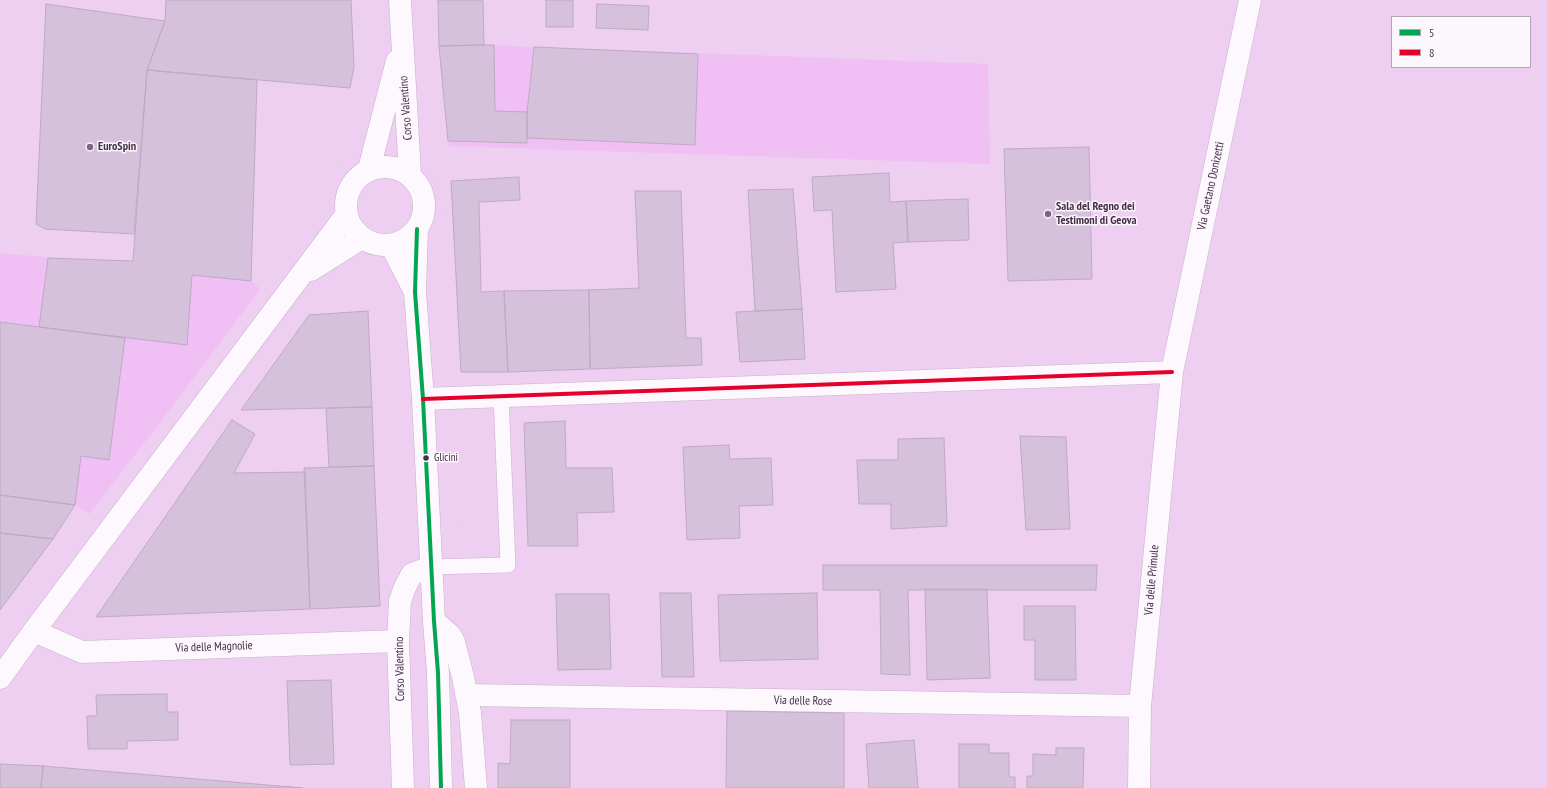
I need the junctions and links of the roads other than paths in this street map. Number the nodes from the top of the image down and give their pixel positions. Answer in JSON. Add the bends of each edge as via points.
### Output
{"nodes":[{"id":1,"x":400,"y":0,"type":"edge"},
{"id":2,"x":1250,"y":0,"type":"edge"},
{"id":3,"x":402,"y":41,"type":"junction"},
{"id":4,"x":369,"y":169,"type":"junction"},
{"id":5,"x":410,"y":175,"type":"junction"},
{"id":6,"x":346,"y":215,"type":"junction"},
{"id":7,"x":416,"y":229,"type":"junction"},
{"id":8,"x":362,"y":238,"type":"junction"},
{"id":9,"x":391,"y":245,"type":"junction"},
{"id":10,"x":299,"y":277,"type":"junction"},
{"id":11,"x":415,"y":292,"type":"junction"},
{"id":12,"x":1172,"y":372,"type":"junction"},
{"id":13,"x":501,"y":396,"type":"junction"},
{"id":14,"x":423,"y":399,"type":"junction"},
{"id":15,"x":431,"y":567,"type":"junction"},
{"id":16,"x":434,"y":621,"type":"junction"},
{"id":17,"x":34,"y":631,"type":"junction"},
{"id":18,"x":398,"y":641,"type":"junction"},
{"id":19,"x":0,"y":678,"type":"edge"},
{"id":20,"x":468,"y":704,"type":"junction"},
{"id":21,"x":1140,"y":706,"type":"junction"},
{"id":22,"x":403,"y":788,"type":"edge"},
{"id":23,"x":441,"y":788,"type":"edge"},
{"id":24,"x":476,"y":788,"type":"edge"},
{"id":25,"x":1139,"y":788,"type":"edge"}],
"edges":[{"from":1,"to":3,"type":"street","name":"Corso Valentino"},
{"from":2,"to":12,"type":"street","name":"Via Gaetano Donizetti"},
{"from":3,"to":4,"type":"street","name":"Corso Valentino"},
{"from":3,"to":5,"type":"street","name":"Corso Valentino"},
{"from":4,"to":5,"type":"street","via":[[390,166]]},
{"from":4,"to":6,"type":"street","via":[[357,177],[349,188],[345,201]]},
{"from":5,"to":7,"type":"street","via":[[418,184],[425,207]]},
{"from":6,"to":8,"type":"street","via":[[349,224]]},
{"from":6,"to":10,"type":"street"},
{"from":7,"to":9,"type":"street","via":[[401,242]]},
{"from":7,"to":11,"type":"street"},
{"from":8,"to":9,"type":"street","via":[[376,244]]},
{"from":8,"to":10,"type":"street"},
{"from":9,"to":11,"type":"street"},
{"from":10,"to":17,"type":"street"},
{"from":11,"to":14,"type":"street"},
{"from":12,"to":13,"type":"street"},
{"from":12,"to":21,"type":"street","name":"Via delle Primule"},
{"from":13,"to":14,"type":"street"},
{"from":13,"to":15,"type":"lane","via":[[508,565]]},
{"from":14,"to":15,"type":"street"},
{"from":15,"to":16,"type":"street"},
{"from":15,"to":18,"type":"street","name":"Corso Valentino","via":[[412,574],[405,587],[400,601]]},
{"from":16,"to":20,"type":"street","via":[[454,642]]},
{"from":16,"to":23,"type":"street"},
{"from":17,"to":18,"type":"street","name":"Via delle Magnolie","via":[[82,652]]},
{"from":17,"to":19,"type":"street"},
{"from":18,"to":22,"type":"street","name":"Corso Valentino"},
{"from":20,"to":21,"type":"street","name":"Via delle Rose"},
{"from":20,"to":24,"type":"street"},
{"from":21,"to":25,"type":"street","name":"Via delle Primule"}]}
